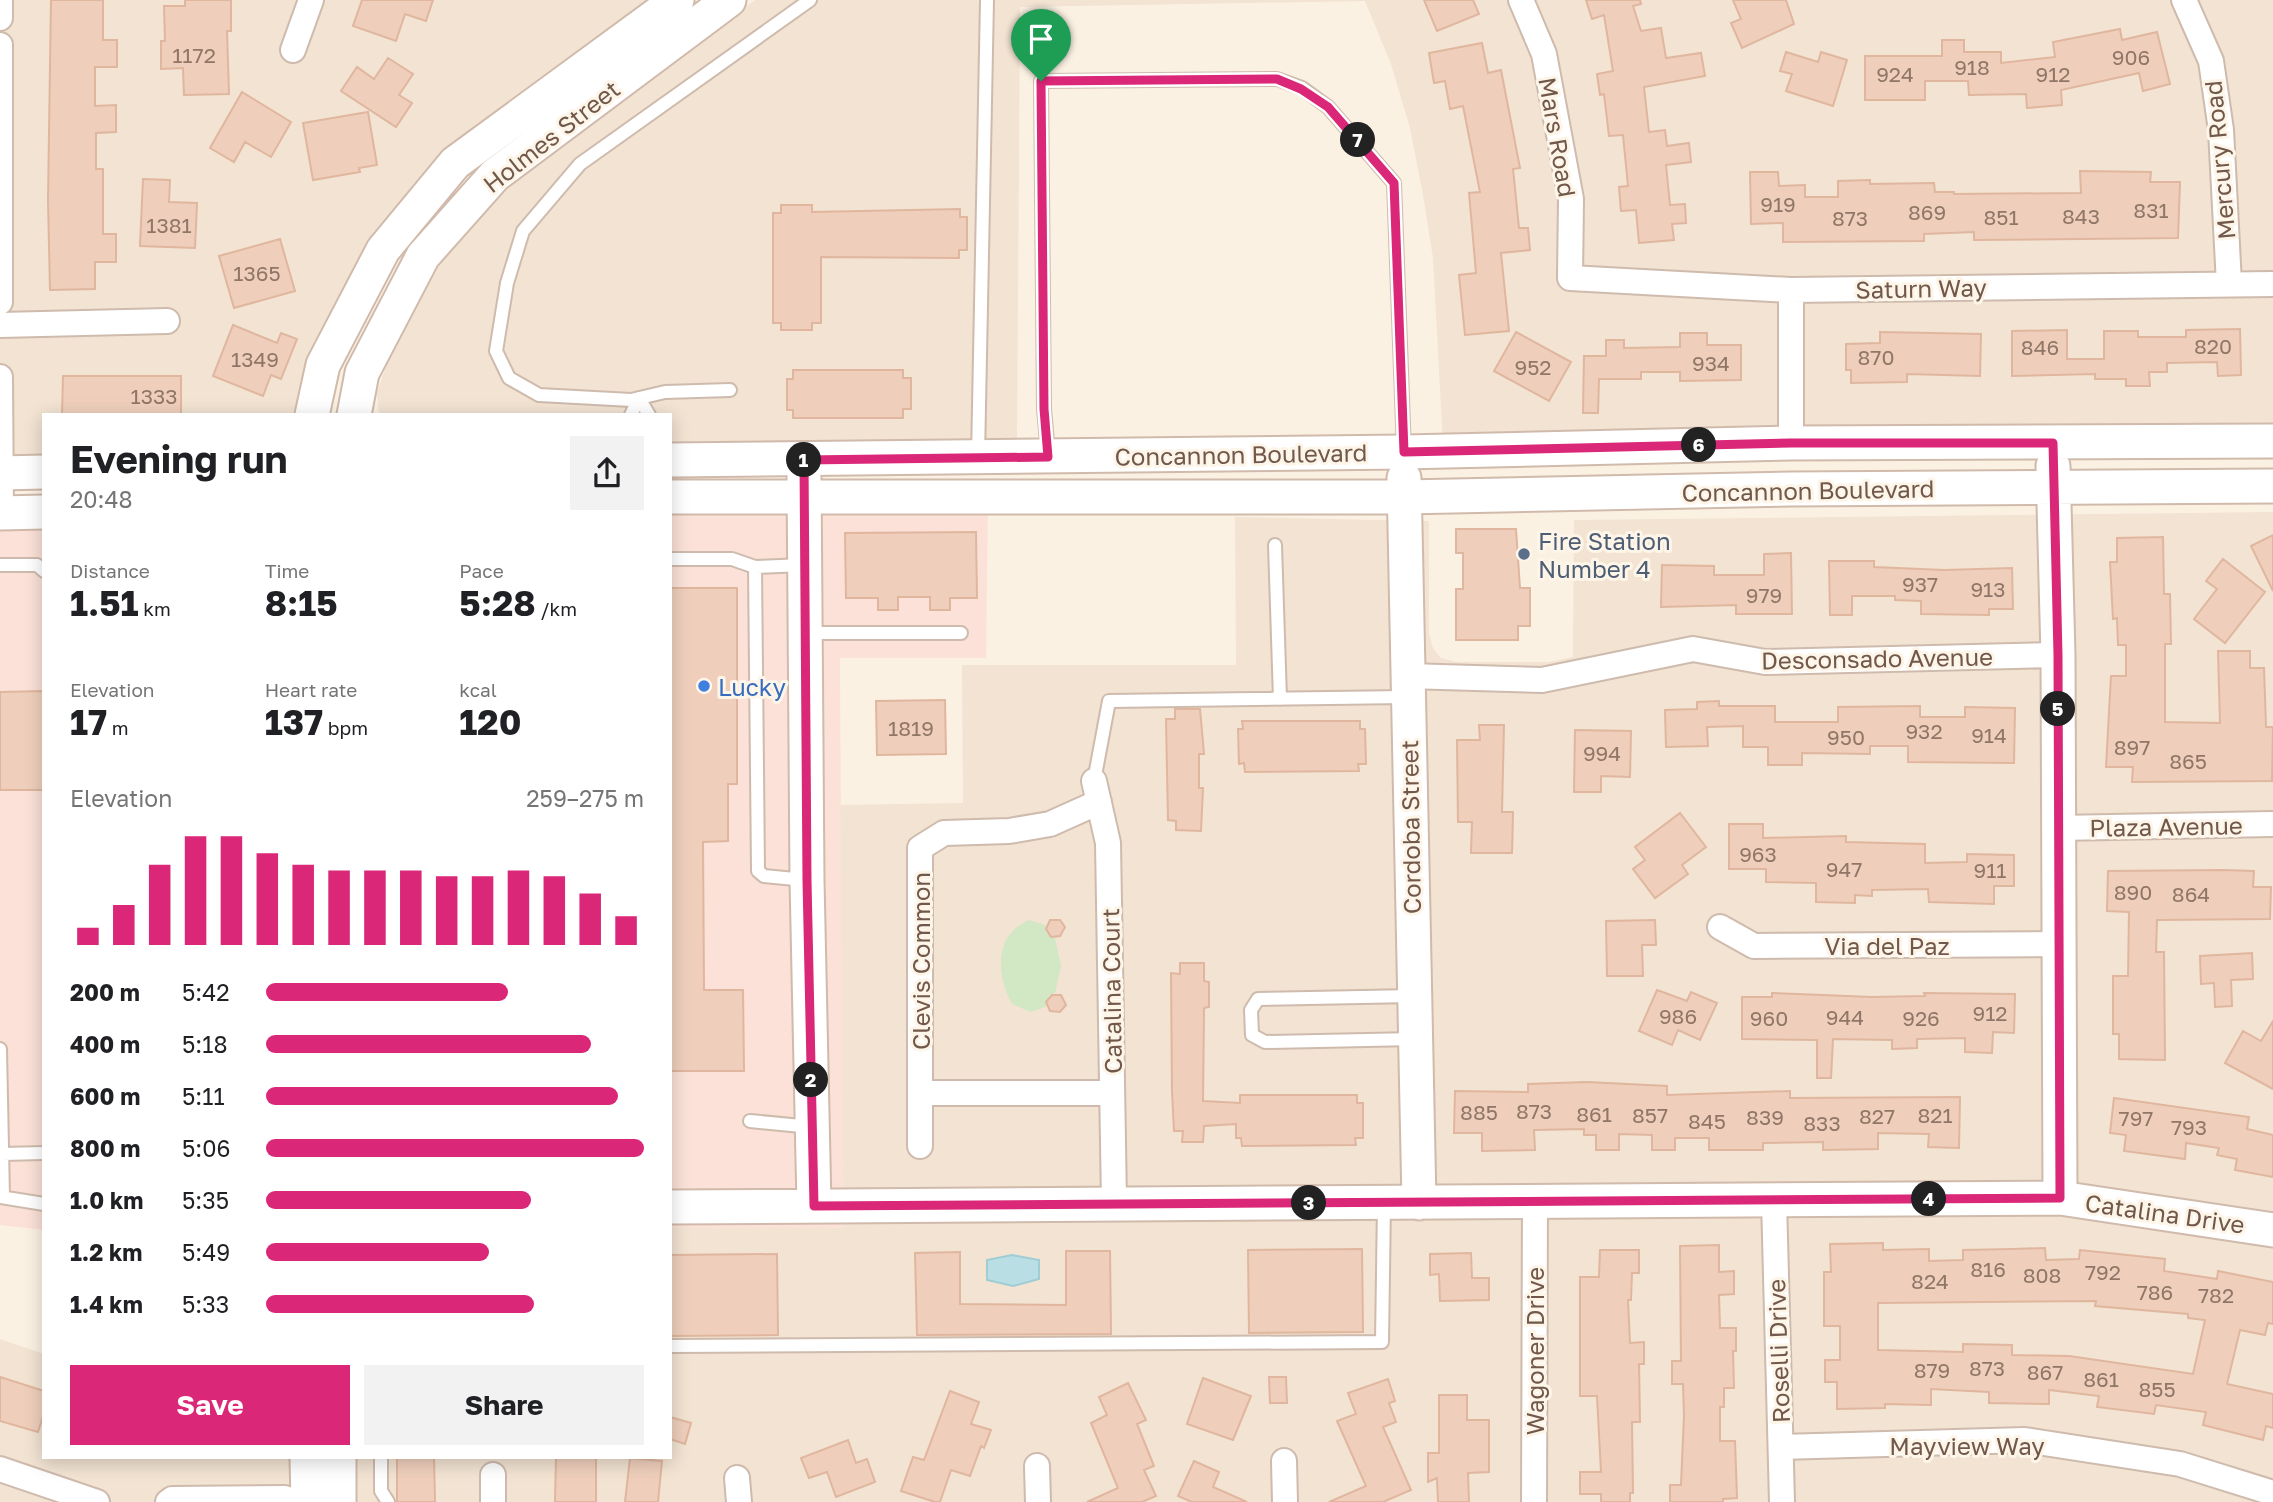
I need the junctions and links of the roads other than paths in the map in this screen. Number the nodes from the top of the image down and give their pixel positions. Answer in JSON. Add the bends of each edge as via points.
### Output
{"nodes":[{"id":1,"x":0,"y":0,"type":"edge"},
{"id":2,"x":311,"y":0,"type":"edge"},
{"id":3,"x":677,"y":0,"type":"edge"},
{"id":4,"x":729,"y":0,"type":"edge"},
{"id":5,"x":810,"y":0,"type":"edge"},
{"id":6,"x":987,"y":0,"type":"edge"},
{"id":7,"x":1521,"y":0,"type":"edge"},
{"id":8,"x":2184,"y":0,"type":"edge"},
{"id":9,"x":0,"y":18,"type":"edge"},
{"id":10,"x":0,"y":45,"type":"edge"},
{"id":11,"x":293,"y":50,"type":"dead end"},
{"id":12,"x":1570,"y":278,"type":"joint"},
{"id":13,"x":2229,"y":284,"type":"junction"},
{"id":14,"x":2273,"y":284,"type":"edge"},
{"id":15,"x":1791,"y":290,"type":"junction"},
{"id":16,"x":0,"y":292,"type":"edge"},
{"id":17,"x":0,"y":302,"type":"edge"},
{"id":18,"x":167,"y":321,"type":"dead end"},
{"id":19,"x":0,"y":325,"type":"edge"},
{"id":20,"x":0,"y":377,"type":"edge"},
{"id":21,"x":730,"y":390,"type":"dead end"},
{"id":22,"x":639,"y":398,"type":"junction"},
{"id":23,"x":312,"y":413,"type":"edge"},
{"id":24,"x":354,"y":413,"type":"edge"},
{"id":25,"x":632,"y":413,"type":"edge"},
{"id":26,"x":648,"y":413,"type":"edge"},
{"id":27,"x":2273,"y":441,"type":"edge"},
{"id":28,"x":1791,"y":443,"type":"junction"},
{"id":29,"x":2053,"y":443,"type":"junction"},
{"id":30,"x":1404,"y":452,"type":"junction"},
{"id":31,"x":978,"y":457,"type":"junction"},
{"id":32,"x":1048,"y":457,"type":"junction"},
{"id":33,"x":672,"y":460,"type":"edge"},
{"id":34,"x":804,"y":460,"type":"junction"},
{"id":35,"x":42,"y":472,"type":"edge"},
{"id":36,"x":1,"y":473,"type":"edge"},
{"id":37,"x":2273,"y":486,"type":"edge"},
{"id":38,"x":1791,"y":489,"type":"junction"},
{"id":39,"x":2053,"y":489,"type":"junction"},
{"id":40,"x":672,"y":497,"type":"edge"},
{"id":41,"x":804,"y":497,"type":"junction"},
{"id":42,"x":1405,"y":497,"type":"junction"},
{"id":43,"x":42,"y":512,"type":"edge"},
{"id":44,"x":1,"y":513,"type":"edge"},
{"id":45,"x":1275,"y":545,"type":"dead end"},
{"id":46,"x":672,"y":559,"type":"edge"},
{"id":47,"x":0,"y":565,"type":"edge"},
{"id":48,"x":804,"y":565,"type":"junction"},
{"id":49,"x":755,"y":567,"type":"junction"},
{"id":50,"x":42,"y":569,"type":"edge"},
{"id":51,"x":805,"y":633,"type":"junction"},
{"id":52,"x":961,"y":633,"type":"dead end"},
{"id":53,"x":2058,"y":655,"type":"junction"},
{"id":54,"x":1407,"y":687,"type":"junction"},
{"id":55,"x":1280,"y":699,"type":"junction"},
{"id":56,"x":1096,"y":791,"type":"junction"},
{"id":57,"x":2273,"y":824,"type":"edge"},
{"id":58,"x":2058,"y":828,"type":"junction"},
{"id":59,"x":807,"y":880,"type":"junction"},
{"id":60,"x":1720,"y":927,"type":"dead end"},
{"id":61,"x":2059,"y":944,"type":"junction"},
{"id":62,"x":1414,"y":996,"type":"junction"},
{"id":63,"x":1415,"y":1040,"type":"junction"},
{"id":64,"x":0,"y":1049,"type":"edge"},
{"id":65,"x":920,"y":1094,"type":"junction"},
{"id":66,"x":1112,"y":1094,"type":"junction"},
{"id":67,"x":1,"y":1116,"type":"edge"},
{"id":68,"x":750,"y":1121,"type":"dead end"},
{"id":69,"x":812,"y":1127,"type":"junction"},
{"id":70,"x":920,"y":1146,"type":"dead end"},
{"id":71,"x":42,"y":1153,"type":"edge"},
{"id":72,"x":2,"y":1154,"type":"junction"},
{"id":73,"x":1,"y":1197,"type":"edge"},
{"id":74,"x":2060,"y":1198,"type":"junction"},
{"id":75,"x":1535,"y":1199,"type":"junction"},
{"id":76,"x":1774,"y":1199,"type":"junction"},
{"id":77,"x":1114,"y":1202,"type":"junction"},
{"id":78,"x":1384,"y":1203,"type":"junction"},
{"id":79,"x":1419,"y":1203,"type":"junction"},
{"id":80,"x":42,"y":1204,"type":"edge"},
{"id":81,"x":814,"y":1206,"type":"junction"},
{"id":82,"x":672,"y":1207,"type":"edge"},
{"id":83,"x":2273,"y":1230,"type":"edge"},
{"id":84,"x":672,"y":1346,"type":"edge"},
{"id":85,"x":1781,"y":1447,"type":"junction"},
{"id":86,"x":307,"y":1459,"type":"edge"},
{"id":87,"x":339,"y":1459,"type":"edge"},
{"id":88,"x":381,"y":1459,"type":"edge"},
{"id":89,"x":1283,"y":1461,"type":"dead end"},
{"id":90,"x":1037,"y":1466,"type":"dead end"},
{"id":91,"x":0,"y":1469,"type":"edge"},
{"id":92,"x":493,"y":1475,"type":"dead end"},
{"id":93,"x":2273,"y":1493,"type":"edge"},
{"id":94,"x":97,"y":1502,"type":"edge"},
{"id":95,"x":168,"y":1502,"type":"edge"},
{"id":96,"x":292,"y":1502,"type":"edge"},
{"id":97,"x":308,"y":1502,"type":"edge"},
{"id":98,"x":339,"y":1502,"type":"edge"},
{"id":99,"x":388,"y":1502,"type":"edge"},
{"id":100,"x":493,"y":1502,"type":"edge"},
{"id":101,"x":1038,"y":1502,"type":"edge"},
{"id":102,"x":1285,"y":1502,"type":"edge"},
{"id":103,"x":1534,"y":1502,"type":"edge"},
{"id":104,"x":1782,"y":1502,"type":"edge"}],
"edges":[{"from":1,"to":9,"type":"street"},
{"from":2,"to":11,"type":"street"},
{"from":3,"to":23,"type":"main road","name":"Holmes Street","via":[[455,163],[383,250],[323,365]]},
{"from":4,"to":24,"type":"main road","name":"Holmes Street","via":[[495,174],[423,256],[362,373]]},
{"from":5,"to":22,"type":"lane","via":[[580,164],[523,231],[507,283],[496,351],[509,378],[539,396]]},
{"from":6,"to":31,"type":"lane"},
{"from":7,"to":12,"type":"street","name":"Mars Road","via":[[1544,54],[1568,186]]},
{"from":8,"to":13,"type":"street","name":"Mercury Road","via":[[2211,61],[2221,130]]},
{"from":10,"to":16,"type":"street"},
{"from":12,"to":15,"type":"street","name":"Saturn Way"},
{"from":13,"to":14,"type":"street","name":"Saturn Way"},
{"from":13,"to":15,"type":"street","name":"Saturn Way"},
{"from":15,"to":28,"type":"street"},
{"from":16,"to":17,"type":"street"},
{"from":18,"to":19,"type":"street"},
{"from":20,"to":36,"type":"street"},
{"from":21,"to":22,"type":"lane","via":[[665,392]]},
{"from":22,"to":25,"type":"lane"},
{"from":22,"to":26,"type":"lane"},
{"from":27,"to":29,"type":"main road","name":"Concannon Boulevard"},
{"from":28,"to":29,"type":"main road","name":"Concannon Boulevard"},
{"from":28,"to":30,"type":"main road","name":"Concannon Boulevard"},
{"from":28,"to":38,"type":"main road"},
{"from":29,"to":39,"type":"main road"},
{"from":30,"to":32,"type":"main road","name":"Concannon Boulevard"},
{"from":30,"to":32,"type":"lane","via":[[1394,183],[1328,107],[1277,79],[1041,81]]},
{"from":30,"to":42,"type":"main road","name":"Cordoba Street"},
{"from":31,"to":32,"type":"main road","name":"Concannon Boulevard"},
{"from":31,"to":34,"type":"main road","name":"Concannon Boulevard"},
{"from":33,"to":34,"type":"main road","name":"Concannon Boulevard"},
{"from":34,"to":41,"type":"main road"},
{"from":35,"to":36,"type":"main road"},
{"from":36,"to":44,"type":"street"},
{"from":37,"to":39,"type":"main road","name":"Concannon Boulevard"},
{"from":38,"to":39,"type":"main road","name":"Concannon Boulevard"},
{"from":38,"to":42,"type":"main road","name":"Concannon Boulevard"},
{"from":39,"to":53,"type":"main road"},
{"from":40,"to":41,"type":"main road","name":"Concannon Boulevard"},
{"from":41,"to":42,"type":"main road","name":"Concannon Boulevard"},
{"from":41,"to":48,"type":"main road"},
{"from":42,"to":54,"type":"main road","name":"Cordoba Street"},
{"from":43,"to":44,"type":"main road"},
{"from":45,"to":55,"type":"lane"},
{"from":46,"to":49,"type":"lane","via":[[732,559]]},
{"from":47,"to":50,"type":"lane","via":[[37,565]]},
{"from":48,"to":49,"type":"lane"},
{"from":48,"to":51,"type":"main road"},
{"from":49,"to":59,"type":"lane","via":[[758,871],[764,876]]},
{"from":51,"to":52,"type":"lane"},
{"from":51,"to":59,"type":"main road"},
{"from":53,"to":54,"type":"street","name":"Desconsado Avenue","via":[[1765,662],[1693,649],[1542,680]]},
{"from":53,"to":58,"type":"main road"},
{"from":54,"to":55,"type":"lane"},
{"from":54,"to":62,"type":"main road","name":"Cordoba Street"},
{"from":55,"to":56,"type":"lane","via":[[1109,701]]},
{"from":56,"to":65,"type":"street","name":"Clevis Common","via":[[1050,824],[1009,831],[944,833],[920,848]]},
{"from":56,"to":66,"type":"street","name":"Catalina Court","via":[[1108,843]]},
{"from":57,"to":58,"type":"street","name":"Plaza Avenue"},
{"from":58,"to":61,"type":"main road"},
{"from":59,"to":69,"type":"main road"},
{"from":60,"to":61,"type":"street","name":"Via del Paz","via":[[1754,946]]},
{"from":61,"to":74,"type":"main road"},
{"from":62,"to":63,"type":"main road","name":"Cordoba Street"},
{"from":62,"to":63,"type":"lane","via":[[1258,999],[1251,1010],[1252,1035],[1265,1042]]},
{"from":63,"to":79,"type":"main road","name":"Cordoba Street"},
{"from":64,"to":67,"type":"lane"},
{"from":65,"to":66,"type":"street"},
{"from":65,"to":70,"type":"street","name":"Clevis Common"},
{"from":66,"to":77,"type":"street","name":"Catalina Court"},
{"from":67,"to":72,"type":"lane"},
{"from":68,"to":69,"type":"lane"},
{"from":69,"to":81,"type":"main road"},
{"from":71,"to":72,"type":"lane"},
{"from":72,"to":73,"type":"lane"},
{"from":73,"to":80,"type":"lane"},
{"from":74,"to":76,"type":"main road","name":"Catalina Drive"},
{"from":74,"to":83,"type":"main road","name":"Catalina Drive"},
{"from":75,"to":76,"type":"main road","name":"Catalina Drive"},
{"from":75,"to":79,"type":"main road","name":"Catalina Drive"},
{"from":75,"to":103,"type":"street","name":"Wagoner Drive"},
{"from":76,"to":85,"type":"street","name":"Roselli Drive"},
{"from":77,"to":78,"type":"main road","name":"Catalina Drive"},
{"from":77,"to":81,"type":"main road","name":"Catalina Drive"},
{"from":78,"to":79,"type":"main road","name":"Catalina Drive"},
{"from":78,"to":84,"type":"lane","via":[[1382,1342]]},
{"from":81,"to":82,"type":"main road","name":"Catalina Drive"},
{"from":85,"to":93,"type":"street","name":"Mayview Way","via":[[2025,1440],[2180,1464]]},
{"from":85,"to":104,"type":"street","name":"Roselli Drive"},
{"from":86,"to":97,"type":"main road"},
{"from":87,"to":98,"type":"main road"},
{"from":88,"to":99,"type":"lane","via":[[381,1491]]},
{"from":89,"to":102,"type":"street"},
{"from":90,"to":101,"type":"street"},
{"from":91,"to":94,"type":"street"},
{"from":92,"to":100,"type":"street"},
{"from":95,"to":96,"type":"street","via":[[285,1497]]}]}
